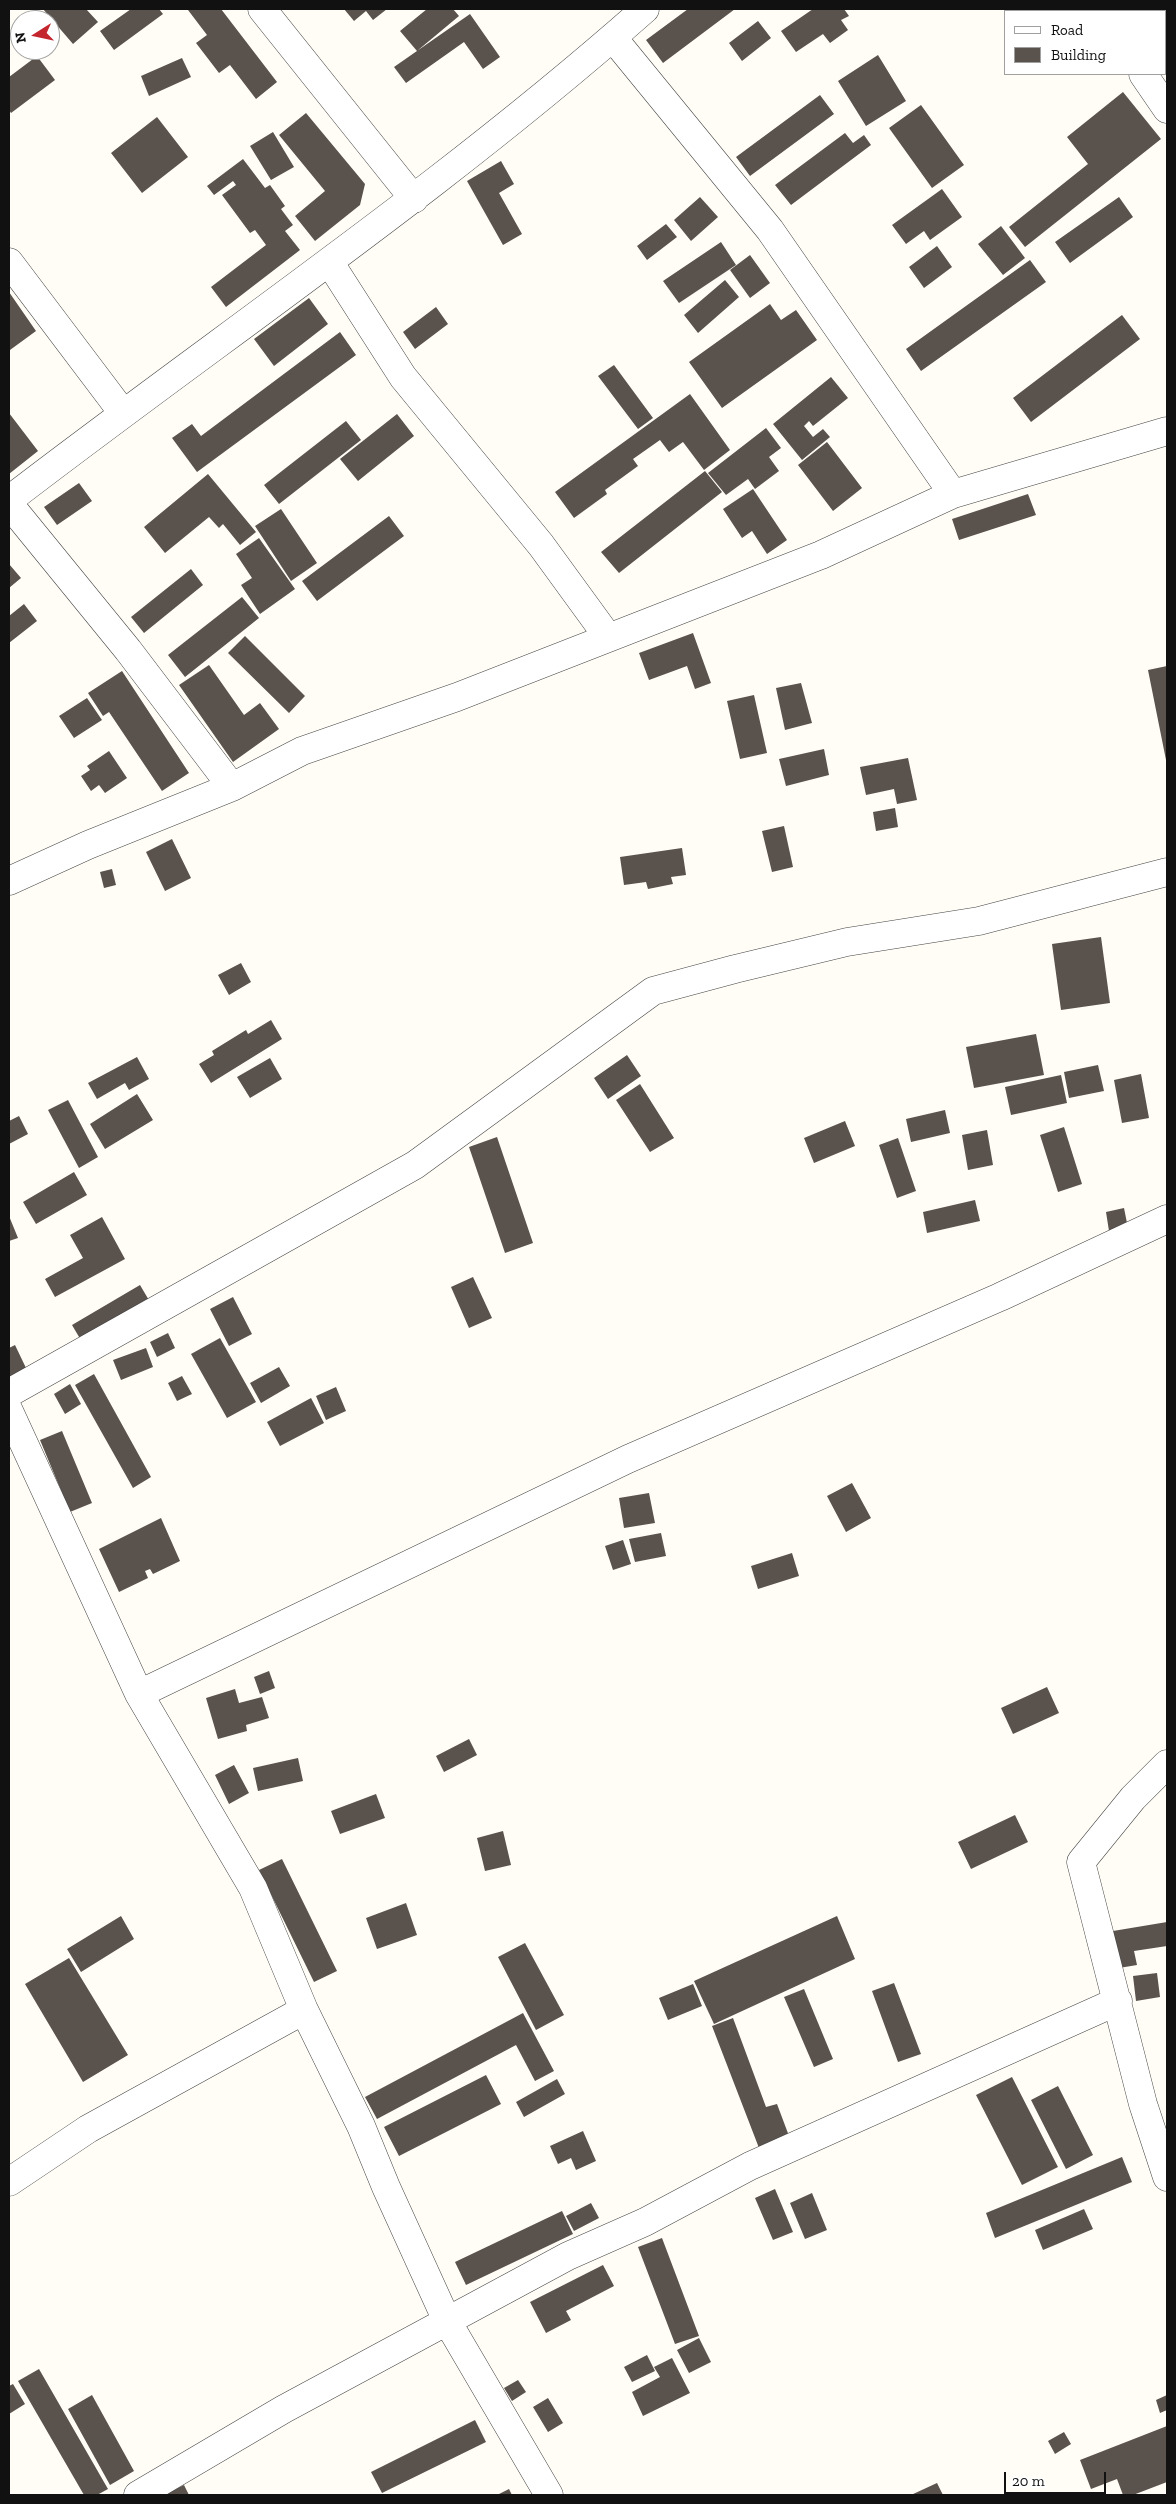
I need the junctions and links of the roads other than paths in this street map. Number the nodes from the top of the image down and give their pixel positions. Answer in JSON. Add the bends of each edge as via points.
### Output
{"nodes":[{"id":1,"x":262,"y":9,"type":"edge"},
{"id":2,"x":645,"y":9,"type":"edge"},
{"id":3,"x":612,"y":38,"type":"junction"},
{"id":4,"x":1144,"y":75,"type":"edge"},
{"id":5,"x":1167,"y":108,"type":"edge"},
{"id":6,"x":414,"y":199,"type":"junction"},
{"id":7,"x":9,"y":262,"type":"edge"},
{"id":8,"x":330,"y":263,"type":"junction"},
{"id":9,"x":122,"y":413,"type":"junction"},
{"id":10,"x":1167,"y":431,"type":"edge"},
{"id":11,"x":953,"y":494,"type":"junction"},
{"id":12,"x":9,"y":502,"type":"edge"},
{"id":13,"x":608,"y":637,"type":"junction"},
{"id":14,"x":232,"y":787,"type":"junction"},
{"id":15,"x":1167,"y":872,"type":"edge"},
{"id":16,"x":9,"y":881,"type":"edge"},
{"id":17,"x":1167,"y":1219,"type":"edge"},
{"id":18,"x":9,"y":1393,"type":"edge"},
{"id":19,"x":9,"y":1411,"type":"edge"},
{"id":20,"x":139,"y":1694,"type":"junction"},
{"id":21,"x":1167,"y":1764,"type":"edge"},
{"id":22,"x":1118,"y":2001,"type":"junction"},
{"id":23,"x":304,"y":2010,"type":"junction"},
{"id":24,"x":1167,"y":2178,"type":"edge"},
{"id":25,"x":9,"y":2182,"type":"edge"},
{"id":26,"x":448,"y":2321,"type":"junction"},
{"id":27,"x":138,"y":2495,"type":"edge"},
{"id":28,"x":548,"y":2495,"type":"edge"}],
"edges":[{"from":1,"to":6,"type":"street"},
{"from":2,"to":3,"type":"street"},
{"from":3,"to":6,"type":"street"},
{"from":3,"to":11,"type":"street","via":[[770,230]]},
{"from":4,"to":5,"type":"street"},
{"from":6,"to":8,"type":"street"},
{"from":7,"to":9,"type":"street"},
{"from":8,"to":9,"type":"street"},
{"from":8,"to":13,"type":"street","via":[[403,377],[541,545]]},
{"from":9,"to":12,"type":"street"},
{"from":10,"to":11,"type":"street"},
{"from":11,"to":13,"type":"street","via":[[821,555]]},
{"from":12,"to":14,"type":"street","via":[[128,650]]},
{"from":13,"to":14,"type":"street","via":[[456,697],[302,751]]},
{"from":14,"to":16,"type":"street"},
{"from":15,"to":18,"type":"street","via":[[979,922],[847,942],[654,991],[415,1165]]},
{"from":17,"to":20,"type":"street","via":[[1000,1297],[628,1459]]},
{"from":19,"to":20,"type":"street"},
{"from":20,"to":23,"type":"street","via":[[253,1888]]},
{"from":21,"to":22,"type":"street","via":[[1133,1798],[1080,1862]]},
{"from":22,"to":24,"type":"street","via":[[1143,2104]]},
{"from":22,"to":26,"type":"street","via":[[750,2166],[644,2222],[568,2256]]},
{"from":23,"to":25,"type":"street","via":[[88,2129]]},
{"from":23,"to":26,"type":"street"},
{"from":26,"to":27,"type":"street","via":[[284,2409]]},
{"from":26,"to":28,"type":"street"}]}
